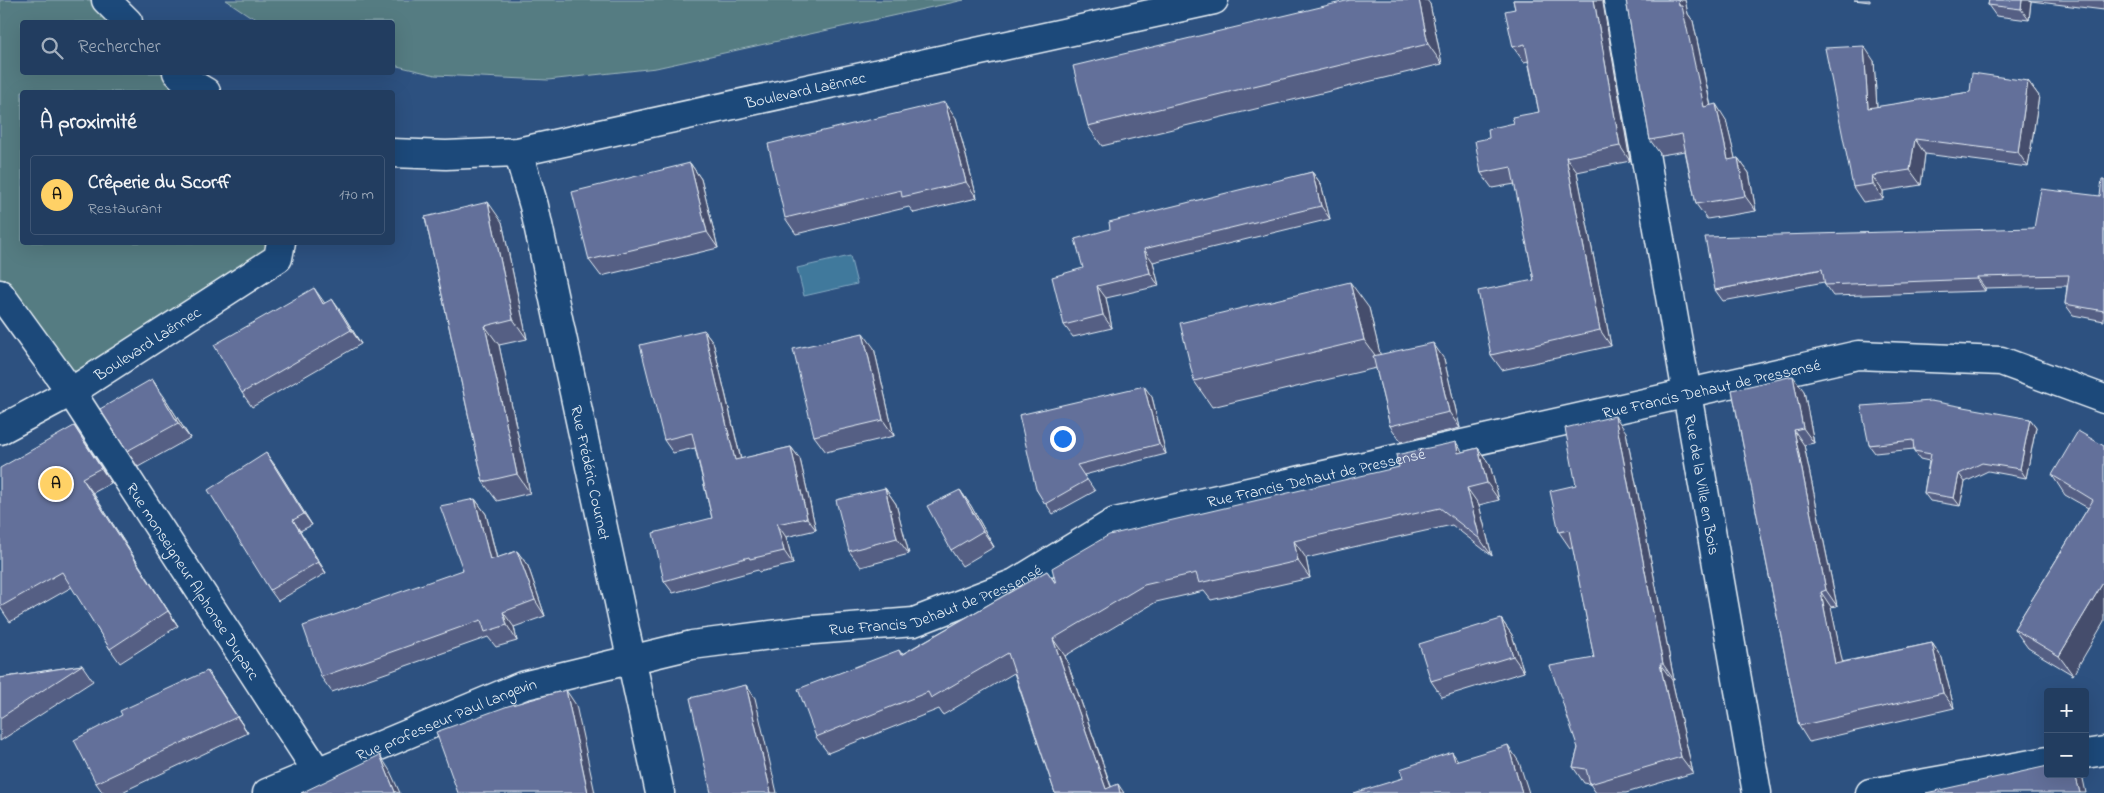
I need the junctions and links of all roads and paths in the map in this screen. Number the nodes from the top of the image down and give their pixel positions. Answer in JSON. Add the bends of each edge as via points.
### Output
{"nodes":[{"id":1,"x":106,"y":0,"type":"edge"},
{"id":2,"x":1214,"y":0,"type":"edge"},
{"id":3,"x":1618,"y":0,"type":"edge"},
{"id":4,"x":126,"y":20,"type":"edge"},
{"id":5,"x":180,"y":75,"type":"edge"},
{"id":6,"x":203,"y":90,"type":"edge"},
{"id":7,"x":518,"y":152,"type":"junction"},
{"id":8,"x":395,"y":153,"type":"edge"},
{"id":9,"x":280,"y":245,"type":"edge"},
{"id":10,"x":0,"y":294,"type":"edge"},
{"id":11,"x":71,"y":392,"type":"junction"},
{"id":12,"x":1686,"y":393,"type":"junction"},
{"id":13,"x":2104,"y":399,"type":"edge"},
{"id":14,"x":0,"y":430,"type":"edge"},
{"id":15,"x":631,"y":661,"type":"junction"},
{"id":16,"x":2104,"y":751,"type":"edge"},
{"id":17,"x":2089,"y":753,"type":"edge"},
{"id":18,"x":2044,"y":762,"type":"edge"},
{"id":19,"x":317,"y":771,"type":"junction"},
{"id":20,"x":267,"y":793,"type":"edge"},
{"id":21,"x":660,"y":793,"type":"edge"},
{"id":22,"x":1757,"y":793,"type":"edge"},
{"id":23,"x":1870,"y":793,"type":"edge"}],
"edges":[{"from":1,"to":4,"type":"street"},
{"from":2,"to":7,"type":"street","name":"Boulevard Laënnec"},
{"from":3,"to":12,"type":"street","name":"Rue de la Ville en Bois"},
{"from":5,"to":6,"type":"street"},
{"from":7,"to":8,"type":"street","name":"Boulevard Laënnec"},
{"from":7,"to":15,"type":"street","name":"Rue Frédéric Cournet","via":[[534,206]]},
{"from":9,"to":11,"type":"street","name":"Boulevard Laënnec","via":[[278,258]]},
{"from":10,"to":11,"type":"street","name":"Rue monseigneur Alphonse Duparc"},
{"from":11,"to":14,"type":"street","name":"Boulevard Laënnec"},
{"from":11,"to":19,"type":"street","name":"Rue monseigneur Alphonse Duparc"},
{"from":12,"to":13,"type":"street","name":"Rue Francis Dehaut de Pressensé","via":[[1858,355],[2001,361]]},
{"from":12,"to":15,"type":"street","name":"Rue Francis Dehaut de Pressensé","via":[[1115,522],[1015,583],[914,622],[801,631],[692,645]]},
{"from":12,"to":22,"type":"street","name":"Rue de la Ville en Bois"},
{"from":15,"to":19,"type":"street","name":"Rue professeur Paul Langevin","via":[[522,686]]},
{"from":15,"to":21,"type":"street","name":"Rue Frédéric Cournet"},
{"from":16,"to":17,"type":"street"},
{"from":18,"to":23,"type":"street"},
{"from":19,"to":20,"type":"street","name":"Rue professeur Paul Langevin"}]}
